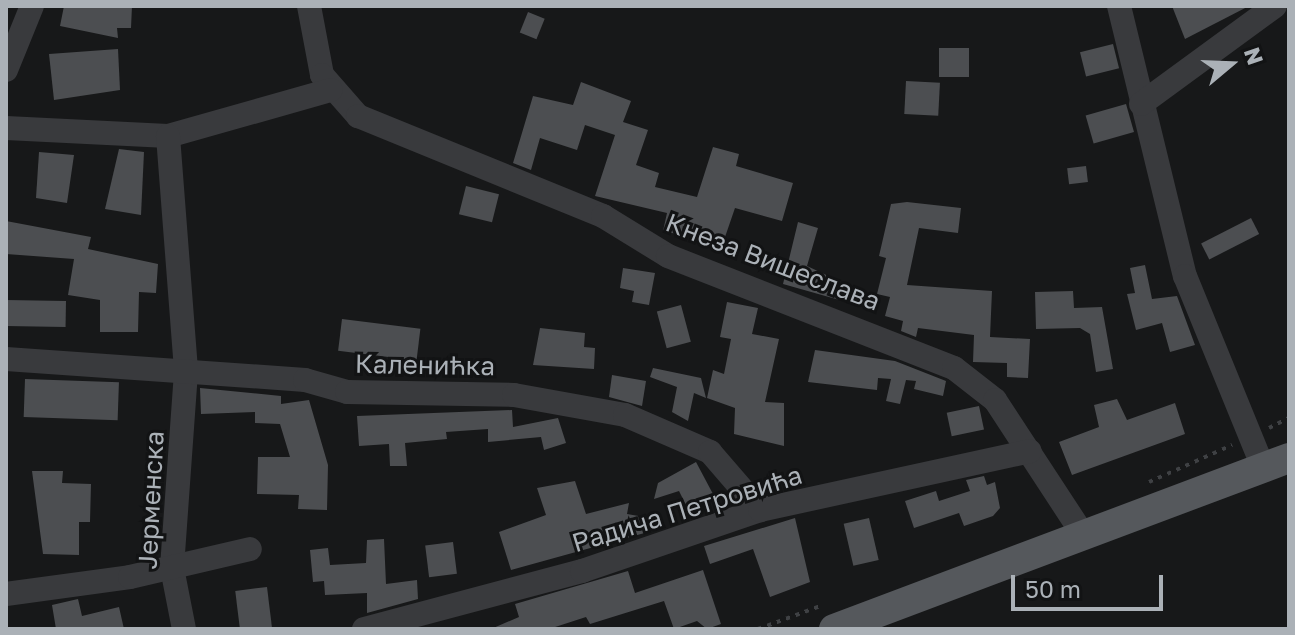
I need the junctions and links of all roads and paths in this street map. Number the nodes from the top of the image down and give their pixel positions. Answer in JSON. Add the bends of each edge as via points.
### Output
{"nodes":[{"id":1,"x":32,"y":6,"type":"edge"},
{"id":2,"x":309,"y":6,"type":"edge"},
{"id":3,"x":1119,"y":6,"type":"edge"},
{"id":4,"x":1275,"y":6,"type":"edge"},
{"id":5,"x":6,"y":70,"type":"edge"},
{"id":6,"x":331,"y":90,"type":"junction"},
{"id":7,"x":1141,"y":104,"type":"junction"},
{"id":8,"x":6,"y":128,"type":"edge"},
{"id":9,"x":168,"y":136,"type":"junction"},
{"id":10,"x":6,"y":359,"type":"edge"},
{"id":11,"x":186,"y":372,"type":"junction"},
{"id":12,"x":1030,"y":451,"type":"junction"},
{"id":13,"x":1277,"y":464,"type":"edge"},
{"id":14,"x":760,"y":510,"type":"junction"},
{"id":15,"x":1084,"y":536,"type":"junction"},
{"id":16,"x":250,"y":549,"type":"dead end"},
{"id":17,"x":172,"y":568,"type":"junction"},
{"id":18,"x":6,"y":594,"type":"edge"},
{"id":19,"x":184,"y":629,"type":"edge"},
{"id":20,"x":364,"y":629,"type":"edge"},
{"id":21,"x":834,"y":629,"type":"edge"}],
"edges":[{"from":1,"to":5,"type":"street"},
{"from":2,"to":6,"type":"street"},
{"from":3,"to":7,"type":"street"},
{"from":4,"to":7,"type":"street"},
{"from":6,"to":9,"type":"street"},
{"from":6,"to":12,"type":"street","name":"Кнеза Вишеслава","via":[[358,116],[603,216],[668,256],[940,359],[995,400]]},
{"from":7,"to":13,"type":"street","via":[[1185,276]]},
{"from":8,"to":9,"type":"street"},
{"from":9,"to":11,"type":"street","name":"Јерменска"},
{"from":10,"to":11,"type":"street","name":"Каленићка"},
{"from":11,"to":14,"type":"street","name":"Каленићка","via":[[305,380],[347,392],[514,395],[625,415],[710,452]]},
{"from":11,"to":17,"type":"street","name":"Јерменска"},
{"from":12,"to":14,"type":"street","name":"Радича Петровића"},
{"from":12,"to":15,"type":"street","name":"Кнеза Вишеслава"},
{"from":13,"to":15,"type":"main road"},
{"from":14,"to":20,"type":"street","name":"Радича Петровића","via":[[582,571]]},
{"from":15,"to":21,"type":"main road"},
{"from":16,"to":17,"type":"street"},
{"from":17,"to":18,"type":"street"},
{"from":17,"to":19,"type":"street","name":"Јерменска"}]}
